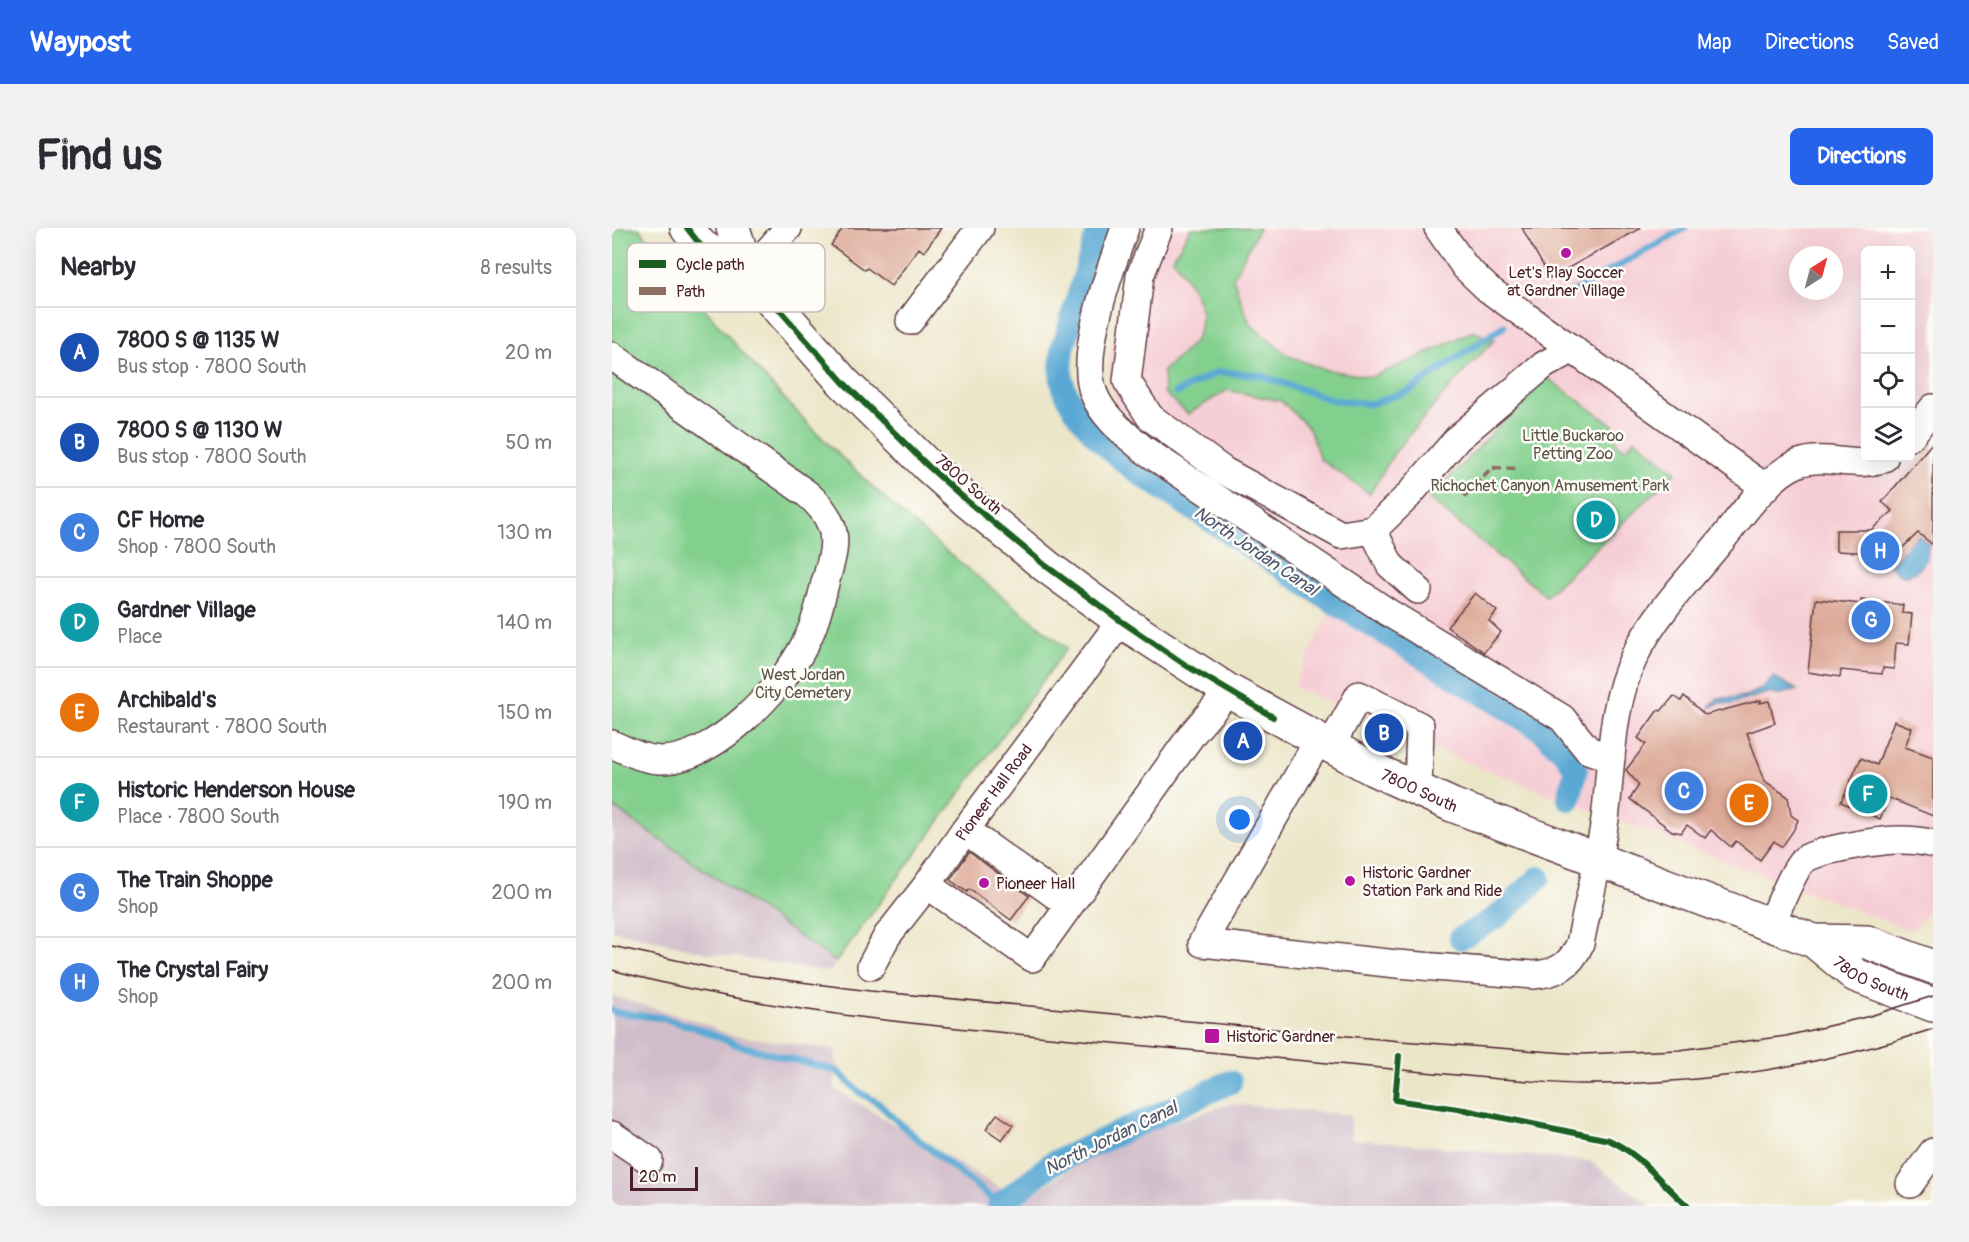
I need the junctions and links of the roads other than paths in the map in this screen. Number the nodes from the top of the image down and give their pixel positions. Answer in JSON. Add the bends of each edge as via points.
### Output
{"nodes":[{"id":1,"x":687,"y":228,"type":"edge"},
{"id":2,"x":733,"y":228,"type":"edge"},
{"id":3,"x":788,"y":228,"type":"edge"},
{"id":4,"x":980,"y":228,"type":"edge"},
{"id":5,"x":1125,"y":228,"type":"edge"},
{"id":6,"x":1159,"y":228,"type":"edge"},
{"id":7,"x":1438,"y":228,"type":"edge"},
{"id":8,"x":699,"y":243,"type":"edge"},
{"id":9,"x":738,"y":243,"type":"edge"},
{"id":10,"x":775,"y":243,"type":"edge"},
{"id":11,"x":781,"y":312,"type":"edge"},
{"id":12,"x":910,"y":321,"type":"dead end"},
{"id":13,"x":1573,"y":349,"type":"junction"},
{"id":14,"x":612,"y":356,"type":"edge"},
{"id":15,"x":1933,"y":408,"type":"edge"},
{"id":16,"x":1915,"y":432,"type":"edge"},
{"id":17,"x":1861,"y":462,"type":"edge"},
{"id":18,"x":1766,"y":488,"type":"junction"},
{"id":19,"x":1373,"y":530,"type":"junction"},
{"id":20,"x":1418,"y":590,"type":"dead end"},
{"id":21,"x":1121,"y":621,"type":"junction"},
{"id":22,"x":1228,"y":691,"type":"junction"},
{"id":23,"x":612,"y":744,"type":"edge"},
{"id":24,"x":1324,"y":744,"type":"junction"},
{"id":25,"x":1611,"y":758,"type":"junction"},
{"id":26,"x":1418,"y":790,"type":"junction"},
{"id":27,"x":965,"y":830,"type":"junction"},
{"id":28,"x":1933,"y":844,"type":"edge"},
{"id":29,"x":1597,"y":860,"type":"junction"},
{"id":30,"x":927,"y":885,"type":"junction"},
{"id":31,"x":1069,"y":905,"type":"junction"},
{"id":32,"x":1771,"y":925,"type":"junction"},
{"id":33,"x":1814,"y":941,"type":"junction"},
{"id":34,"x":871,"y":966,"type":"dead end"},
{"id":35,"x":1933,"y":967,"type":"edge"},
{"id":36,"x":1933,"y":1005,"type":"edge"},
{"id":37,"x":612,"y":1135,"type":"edge"},
{"id":38,"x":1933,"y":1152,"type":"edge"},
{"id":39,"x":650,"y":1160,"type":"dead end"},
{"id":40,"x":1910,"y":1184,"type":"dead end"}],
"edges":[{"from":1,"to":8,"type":"main road","name":"7800 South"},
{"from":2,"to":9,"type":"main road","name":"7800 South"},
{"from":3,"to":10,"type":"street"},
{"from":4,"to":12,"type":"street"},
{"from":5,"to":25,"type":"street","via":[[1092,337],[1090,377],[1093,392],[1107,417],[1143,448],[1389,613],[1562,718],[1588,750]]},
{"from":6,"to":19,"type":"street","via":[[1140,276],[1127,381],[1150,417],[1224,471],[1341,535]]},
{"from":7,"to":13,"type":"street","via":[[1476,279]]},
{"from":11,"to":21,"type":"main road","name":"7800 South","via":[[843,382],[928,466],[1009,537]]},
{"from":13,"to":18,"type":"street"},
{"from":13,"to":19,"type":"street","via":[[1544,365],[1458,438]]},
{"from":14,"to":23,"type":"street","via":[[806,493],[832,526],[834,550],[816,619],[805,644],[787,673],[748,715],[708,744],[673,758],[644,758]]},
{"from":15,"to":16,"type":"street"},
{"from":17,"to":18,"type":"street","via":[[1799,463]]},
{"from":18,"to":25,"type":"street","via":[[1642,642],[1622,688]]},
{"from":19,"to":20,"type":"street","via":[[1390,565]]},
{"from":21,"to":22,"type":"main road","name":"7800 South"},
{"from":21,"to":27,"type":"street","name":"Pioneer Hall Road"},
{"from":22,"to":24,"type":"main road","name":"7800 South"},
{"from":22,"to":31,"type":"street","via":[[1192,734]]},
{"from":24,"to":26,"type":"main road","name":"7800 South"},
{"from":24,"to":26,"type":"street","via":[[1359,695],[1420,726]]},
{"from":24,"to":29,"type":"street","via":[[1202,943],[1397,964],[1548,974],[1570,962],[1580,944]]},
{"from":25,"to":29,"type":"street"},
{"from":26,"to":29,"type":"main road","name":"7800 South"},
{"from":27,"to":30,"type":"street","name":"Pioneer Hall Road"},
{"from":27,"to":31,"type":"street"},
{"from":28,"to":32,"type":"street","via":[[1876,842],[1804,860]]},
{"from":29,"to":32,"type":"main road","name":"7800 South"},
{"from":30,"to":31,"type":"street","via":[[1032,958]]},
{"from":30,"to":34,"type":"street","name":"Pioneer Hall Road","via":[[887,936]]},
{"from":32,"to":33,"type":"main road","name":"7800 South"},
{"from":33,"to":35,"type":"main road","name":"7800 South","via":[[1867,942]]},
{"from":33,"to":36,"type":"main road","name":"7800 South","via":[[1855,975]]},
{"from":37,"to":39,"type":"street"},
{"from":38,"to":40,"type":"street"}]}
